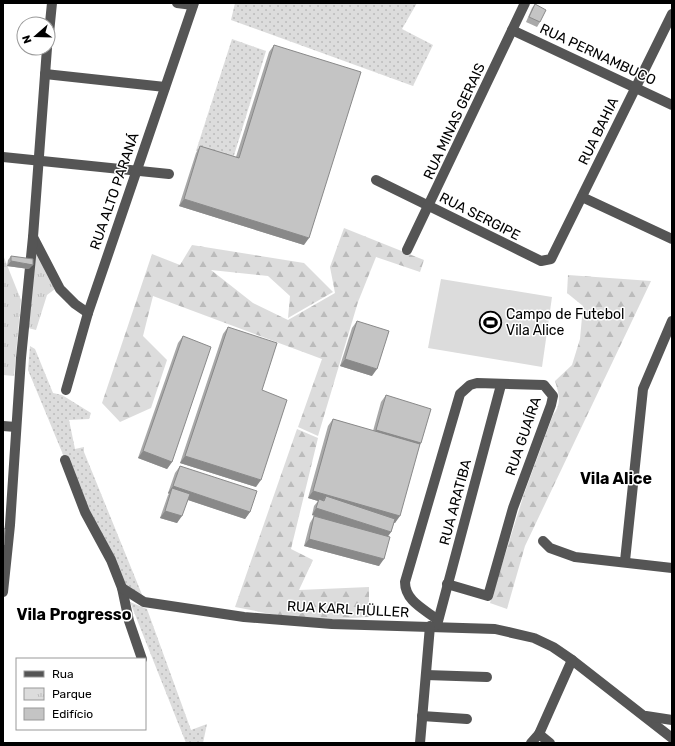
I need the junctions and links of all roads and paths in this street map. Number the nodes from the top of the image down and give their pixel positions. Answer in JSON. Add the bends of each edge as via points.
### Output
{"nodes":[{"id":1,"x":52,"y":3,"type":"edge"},
{"id":2,"x":177,"y":3,"type":"edge"},
{"id":3,"x":525,"y":3,"type":"edge"},
{"id":4,"x":194,"y":4,"type":"edge"},
{"id":5,"x":672,"y":14,"type":"edge"},
{"id":6,"x":51,"y":16,"type":"edge"},
{"id":7,"x":512,"y":30,"type":"junction"},
{"id":8,"x":47,"y":56,"type":"edge"},
{"id":9,"x":45,"y":74,"type":"junction"},
{"id":10,"x":636,"y":86,"type":"junction"},
{"id":11,"x":165,"y":87,"type":"junction"},
{"id":12,"x":672,"y":104,"type":"edge"},
{"id":13,"x":3,"y":157,"type":"edge"},
{"id":14,"x":38,"y":160,"type":"junction"},
{"id":15,"x":135,"y":171,"type":"junction"},
{"id":16,"x":169,"y":174,"type":"dead end"},
{"id":17,"x":376,"y":180,"type":"dead end"},
{"id":18,"x":582,"y":197,"type":"junction"},
{"id":19,"x":429,"y":206,"type":"junction"},
{"id":20,"x":33,"y":238,"type":"junction"},
{"id":21,"x":672,"y":239,"type":"edge"},
{"id":22,"x":407,"y":250,"type":"dead end"},
{"id":23,"x":551,"y":259,"type":"joint"},
{"id":24,"x":88,"y":313,"type":"junction"},
{"id":25,"x":672,"y":321,"type":"edge"},
{"id":26,"x":501,"y":385,"type":"junction"},
{"id":27,"x":66,"y":390,"type":"dead end"},
{"id":28,"x":3,"y":426,"type":"edge"},
{"id":29,"x":16,"y":428,"type":"junction"},
{"id":30,"x":65,"y":460,"type":"dead end"},
{"id":31,"x":7,"y":525,"type":"edge"},
{"id":32,"x":543,"y":541,"type":"dead end"},
{"id":33,"x":625,"y":561,"type":"junction"},
{"id":34,"x":672,"y":568,"type":"edge"},
{"id":35,"x":448,"y":584,"type":"junction"},
{"id":36,"x":122,"y":588,"type":"junction"},
{"id":37,"x":3,"y":589,"type":"edge"},
{"id":38,"x":435,"y":624,"type":"junction"},
{"id":39,"x":142,"y":658,"type":"edge"},
{"id":40,"x":572,"y":660,"type":"junction"},
{"id":41,"x":426,"y":675,"type":"junction"},
{"id":42,"x":488,"y":677,"type":"dead end"},
{"id":43,"x":422,"y":716,"type":"junction"},
{"id":44,"x":646,"y":716,"type":"junction"},
{"id":45,"x":467,"y":719,"type":"dead end"},
{"id":46,"x":672,"y":720,"type":"edge"},
{"id":47,"x":539,"y":734,"type":"junction"},
{"id":48,"x":672,"y":738,"type":"edge"},
{"id":49,"x":420,"y":743,"type":"edge"},
{"id":50,"x":531,"y":743,"type":"edge"},
{"id":51,"x":550,"y":743,"type":"edge"}],
"edges":[{"from":1,"to":6,"type":"street"},
{"from":2,"to":4,"type":"street"},
{"from":3,"to":7,"type":"street","name":"RUA MINAS GERAIS"},
{"from":4,"to":11,"type":"street","name":"RUA ALTO PARANÁ"},
{"from":5,"to":10,"type":"street","name":"RUA BAHIA"},
{"from":7,"to":10,"type":"street","name":"RUA PERNAMBUCO"},
{"from":7,"to":19,"type":"street","name":"RUA MINAS GERAIS"},
{"from":8,"to":9,"type":"street"},
{"from":9,"to":11,"type":"street"},
{"from":9,"to":14,"type":"street"},
{"from":10,"to":12,"type":"street","name":"RUA PERNAMBUCO"},
{"from":10,"to":18,"type":"street","name":"RUA BAHIA"},
{"from":11,"to":15,"type":"street","name":"RUA ALTO PARANÁ"},
{"from":13,"to":14,"type":"street"},
{"from":14,"to":15,"type":"street"},
{"from":14,"to":20,"type":"street"},
{"from":15,"to":16,"type":"street"},
{"from":15,"to":24,"type":"street","name":"RUA ALTO PARANÁ"},
{"from":17,"to":19,"type":"street","name":"RUA SERGIPE"},
{"from":18,"to":21,"type":"street"},
{"from":18,"to":23,"type":"street","name":"RUA BAHIA"},
{"from":19,"to":22,"type":"street","name":"RUA MINAS GERAIS"},
{"from":19,"to":23,"type":"street","name":"RUA SERGIPE","via":[[541,261]]},
{"from":20,"to":24,"type":"street","via":[[60,289]]},
{"from":20,"to":29,"type":"street","via":[[20,358]]},
{"from":24,"to":27,"type":"street","name":"RUA ALTO PARANÁ"},
{"from":25,"to":33,"type":"street","via":[[643,389]]},
{"from":26,"to":35,"type":"street","name":"RUA ARATIBA"},
{"from":26,"to":35,"type":"street","name":"RUA GUAÍRA","via":[[544,385],[553,396],[551,406],[513,508],[488,596]]},
{"from":26,"to":38,"type":"street","name":"RUA GUAÍRA","via":[[477,383],[470,385],[460,394],[405,582],[405,591],[410,599]]},
{"from":28,"to":29,"type":"street"},
{"from":29,"to":31,"type":"street"},
{"from":30,"to":36,"type":"street","via":[[85,512]]},
{"from":31,"to":37,"type":"street"},
{"from":32,"to":33,"type":"street","via":[[550,548],[575,557]]},
{"from":33,"to":34,"type":"street"},
{"from":35,"to":38,"type":"street","name":"RUA ARATIBA"},
{"from":36,"to":38,"type":"street","name":"RUA KARL HÜLLER","via":[[144,602],[244,617],[332,624]]},
{"from":36,"to":39,"type":"street","via":[[129,621]]},
{"from":38,"to":40,"type":"street","name":"RUA KARL HÜLLER","via":[[515,632],[554,647]]},
{"from":38,"to":41,"type":"street","name":"RUA ARATIBA"},
{"from":40,"to":44,"type":"street","name":"RUA KARL HÜLLER"},
{"from":40,"to":47,"type":"street"},
{"from":41,"to":42,"type":"street"},
{"from":41,"to":43,"type":"street","name":"RUA ARATIBA"},
{"from":43,"to":45,"type":"street"},
{"from":43,"to":49,"type":"street","name":"RUA ARATIBA"},
{"from":44,"to":46,"type":"street"},
{"from":44,"to":48,"type":"street","name":"RUA KARL HÜLLER"},
{"from":47,"to":50,"type":"street"},
{"from":47,"to":51,"type":"street"}]}
